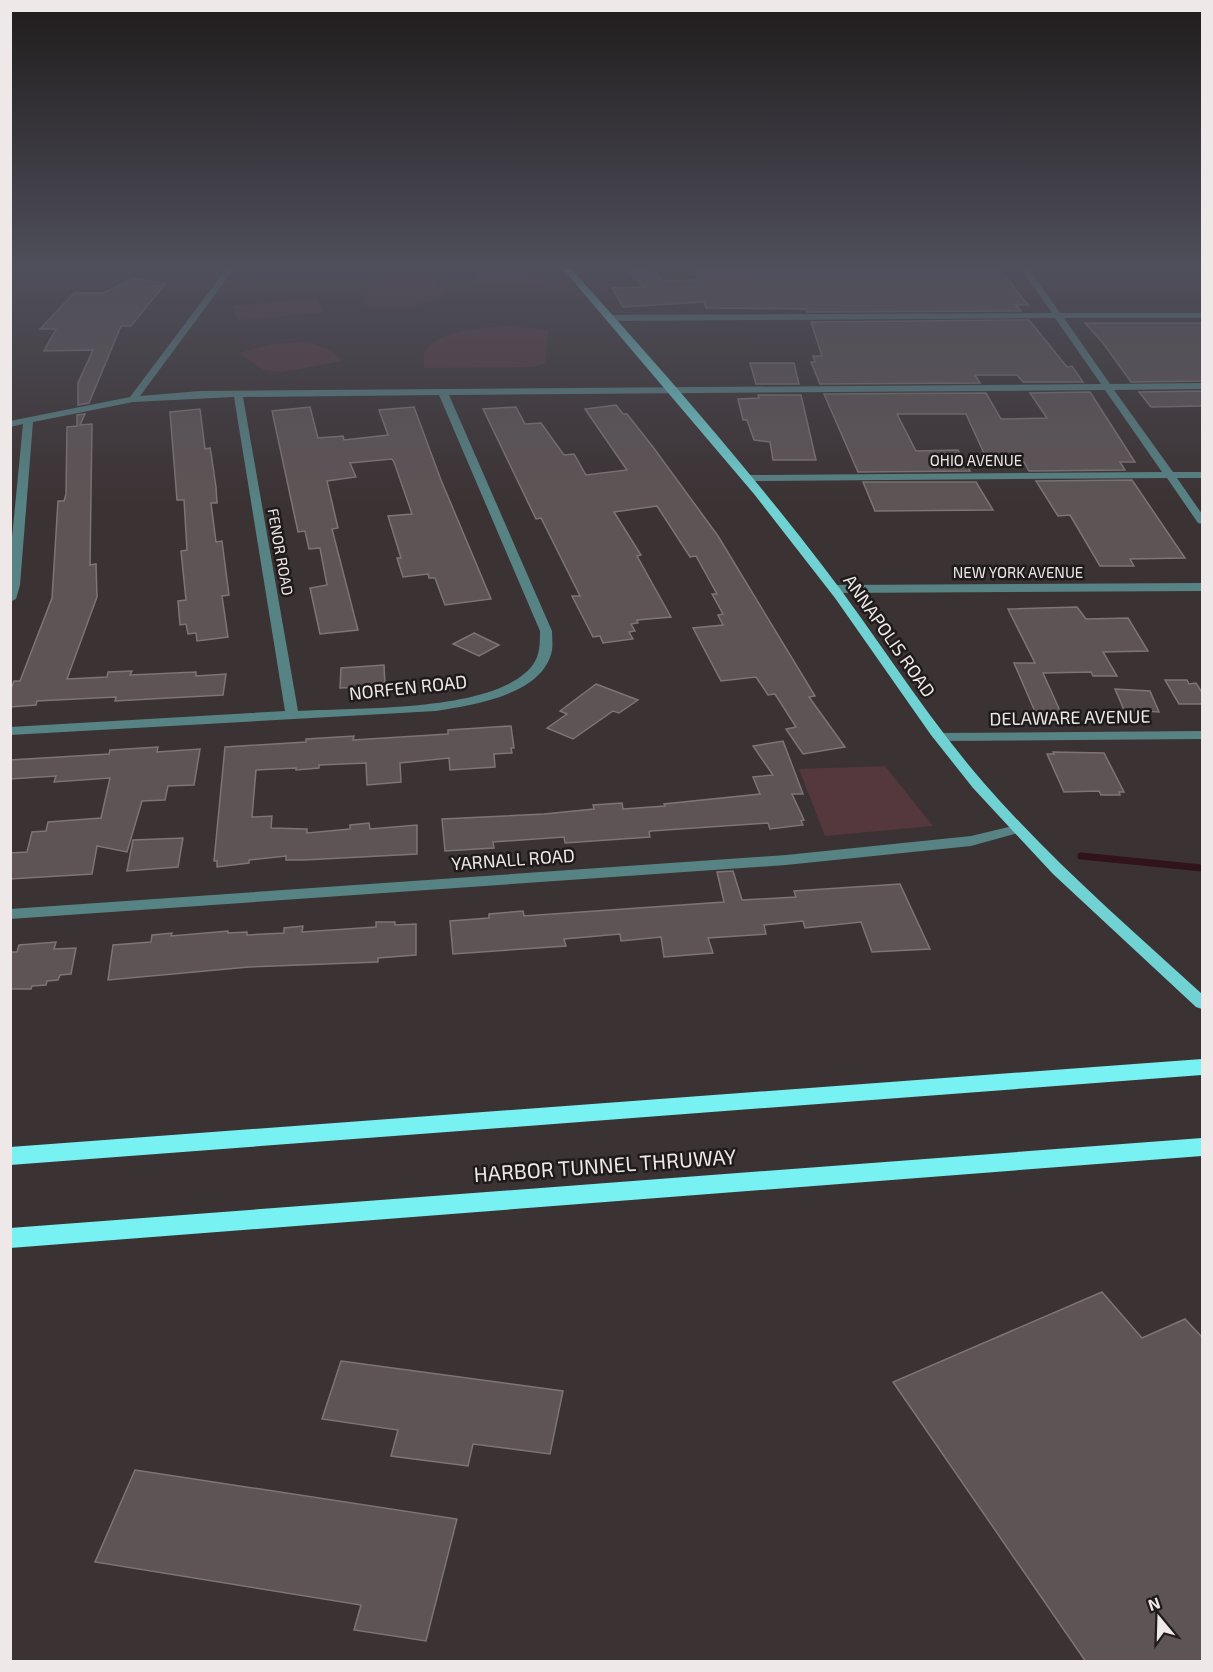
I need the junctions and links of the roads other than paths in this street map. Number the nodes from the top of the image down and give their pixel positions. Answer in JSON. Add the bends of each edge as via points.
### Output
{"nodes":[{"id":1,"x":172,"y":347,"type":"edge"},
{"id":2,"x":637,"y":347,"type":"edge"},
{"id":3,"x":1081,"y":347,"type":"edge"},
{"id":4,"x":1108,"y":386,"type":"junction"},
{"id":5,"x":1203,"y":386,"type":"edge"},
{"id":6,"x":676,"y":390,"type":"junction"},
{"id":7,"x":443,"y":393,"type":"junction"},
{"id":8,"x":238,"y":394,"type":"junction"},
{"id":9,"x":133,"y":399,"type":"junction"},
{"id":10,"x":28,"y":420,"type":"junction"},
{"id":11,"x":10,"y":424,"type":"edge"},
{"id":12,"x":1170,"y":475,"type":"junction"},
{"id":13,"x":1203,"y":475,"type":"edge"},
{"id":14,"x":750,"y":478,"type":"junction"},
{"id":15,"x":1203,"y":521,"type":"edge"},
{"id":16,"x":1203,"y":587,"type":"edge"},
{"id":17,"x":834,"y":589,"type":"junction"},
{"id":18,"x":10,"y":599,"type":"edge"},
{"id":19,"x":292,"y":715,"type":"junction"},
{"id":20,"x":10,"y":731,"type":"edge"},
{"id":21,"x":1203,"y":735,"type":"edge"},
{"id":22,"x":939,"y":737,"type":"junction"},
{"id":23,"x":1017,"y":829,"type":"junction"},
{"id":24,"x":10,"y":914,"type":"edge"},
{"id":25,"x":1203,"y":1003,"type":"edge"},
{"id":26,"x":1203,"y":1067,"type":"edge"},
{"id":27,"x":1203,"y":1147,"type":"edge"},
{"id":28,"x":10,"y":1156,"type":"edge"},
{"id":29,"x":10,"y":1238,"type":"edge"}],
"edges":[{"from":1,"to":9,"type":"street"},
{"from":2,"to":6,"type":"main road","name":"ANNAPOLIS ROAD"},
{"from":3,"to":4,"type":"street"},
{"from":4,"to":5,"type":"street"},
{"from":4,"to":6,"type":"street"},
{"from":4,"to":12,"type":"street"},
{"from":6,"to":7,"type":"street"},
{"from":6,"to":14,"type":"main road","name":"ANNAPOLIS ROAD"},
{"from":7,"to":8,"type":"street"},
{"from":7,"to":19,"type":"street","name":"NORFEN ROAD","via":[[546,631],[549,645],[545,657],[535,673],[517,684],[466,702]]},
{"from":8,"to":9,"type":"street"},
{"from":8,"to":19,"type":"street","name":"FENOR ROAD"},
{"from":9,"to":10,"type":"street"},
{"from":10,"to":11,"type":"street"},
{"from":10,"to":18,"type":"street"},
{"from":12,"to":13,"type":"street","name":"OHIO AVENUE"},
{"from":12,"to":14,"type":"street","name":"OHIO AVENUE"},
{"from":12,"to":15,"type":"street"},
{"from":14,"to":17,"type":"main road","name":"ANNAPOLIS ROAD"},
{"from":16,"to":17,"type":"street","name":"NEW YORK AVENUE"},
{"from":17,"to":22,"type":"main road","name":"ANNAPOLIS ROAD"},
{"from":19,"to":20,"type":"street","name":"NORFEN ROAD"},
{"from":21,"to":22,"type":"street","name":"DELAWARE AVENUE"},
{"from":22,"to":23,"type":"main road","name":"ANNAPOLIS ROAD"},
{"from":23,"to":24,"type":"street","name":"YARNALL ROAD","via":[[971,841],[786,860]]},
{"from":23,"to":25,"type":"main road","name":"ANNAPOLIS ROAD","via":[[1082,894]]},
{"from":26,"to":28,"type":"highway"},
{"from":27,"to":29,"type":"highway","name":"HARBOR TUNNEL THRUWAY"}]}
